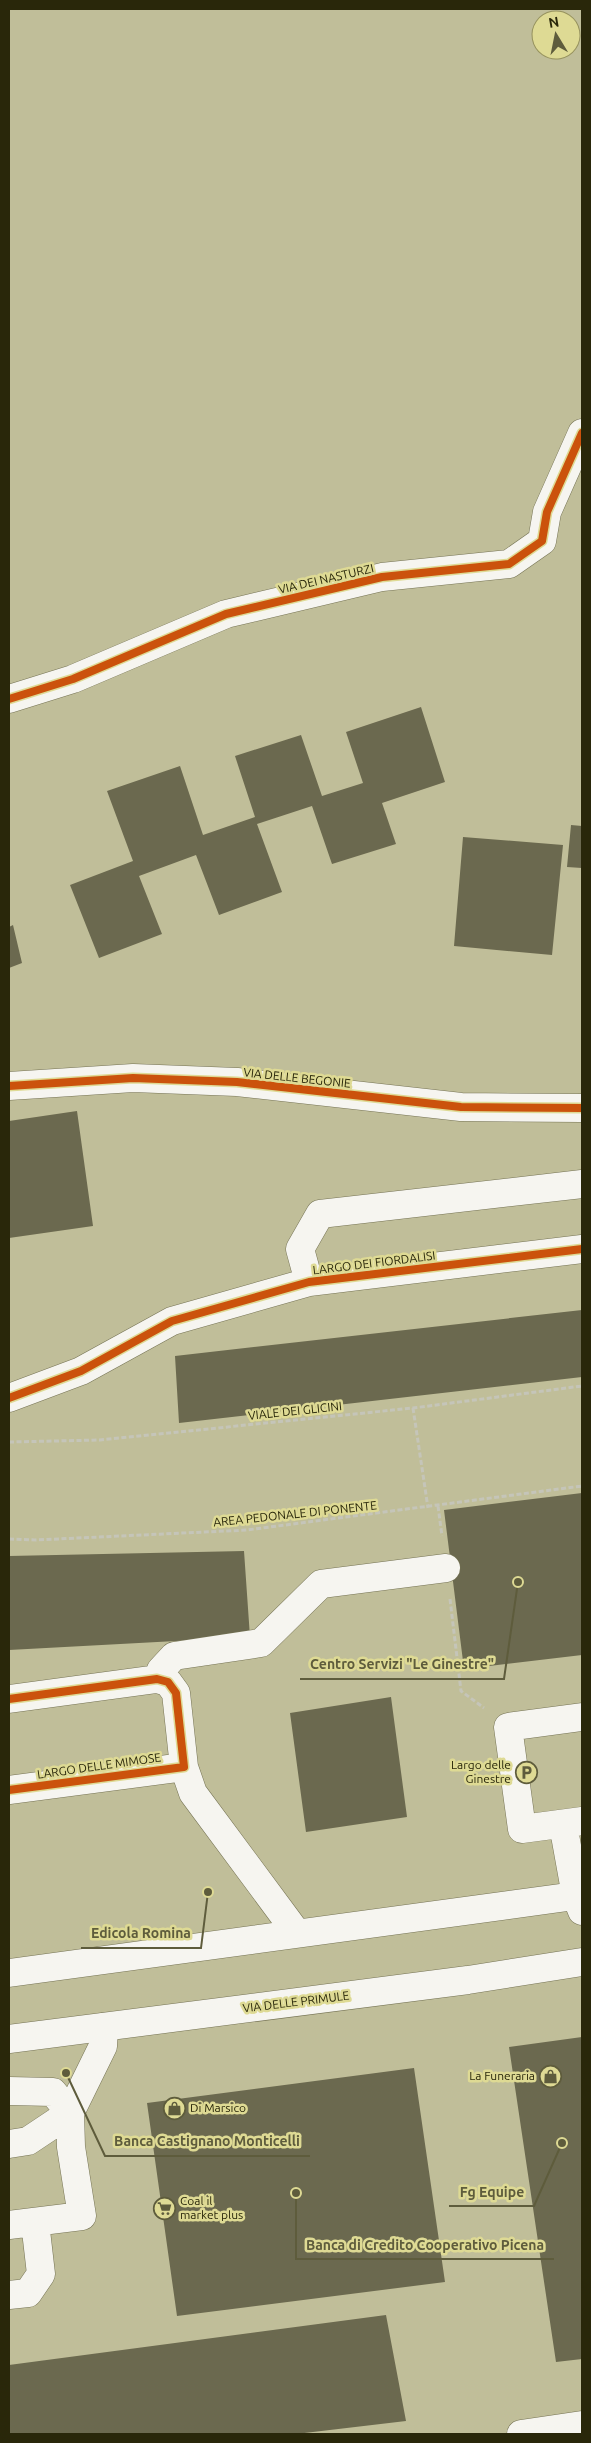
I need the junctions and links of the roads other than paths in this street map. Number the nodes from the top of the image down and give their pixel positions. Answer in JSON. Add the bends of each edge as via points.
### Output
{"nodes":[{"id":1,"x":582,"y":433,"type":"edge"},
{"id":2,"x":9,"y":699,"type":"edge"},
{"id":3,"x":9,"y":1086,"type":"edge"},
{"id":4,"x":582,"y":1108,"type":"edge"},
{"id":5,"x":582,"y":1184,"type":"edge"},
{"id":6,"x":582,"y":1249,"type":"edge"},
{"id":7,"x":309,"y":1282,"type":"junction"},
{"id":8,"x":9,"y":1398,"type":"edge"},
{"id":9,"x":446,"y":1568,"type":"dead end"},
{"id":10,"x":157,"y":1679,"type":"junction"},
{"id":11,"x":9,"y":1700,"type":"edge"},
{"id":12,"x":582,"y":1717,"type":"edge"},
{"id":13,"x":184,"y":1767,"type":"junction"},
{"id":14,"x":9,"y":1790,"type":"edge"},
{"id":15,"x":572,"y":1822,"type":"edge"},
{"id":16,"x":580,"y":1901,"type":"edge"},
{"id":17,"x":296,"y":1932,"type":"junction"},
{"id":18,"x":582,"y":1962,"type":"edge"},
{"id":19,"x":9,"y":1973,"type":"edge"},
{"id":20,"x":104,"y":2027,"type":"junction"},
{"id":21,"x":9,"y":2039,"type":"edge"},
{"id":22,"x":9,"y":2091,"type":"edge"},
{"id":23,"x":70,"y":2113,"type":"junction"},
{"id":24,"x":9,"y":2144,"type":"edge"},
{"id":25,"x":22,"y":2224,"type":"edge"},
{"id":26,"x":9,"y":2295,"type":"edge"},
{"id":27,"x":582,"y":2426,"type":"edge"},
{"id":28,"x":553,"y":2432,"type":"edge"},
{"id":29,"x":522,"y":2434,"type":"edge"}],
"edges":[{"from":1,"to":2,"type":"street","name":"VIA DEI NASTURZI","via":[[547,512],[542,541],[509,564],[382,577],[226,614],[73,680]]},
{"from":3,"to":4,"type":"street","name":"VIA DELLE BEGONIE","via":[[133,1078],[237,1082],[461,1107]]},
{"from":5,"to":7,"type":"street","via":[[320,1214],[300,1249]]},
{"from":6,"to":7,"type":"street","name":"LARGO DEI FIORDALISI"},
{"from":7,"to":8,"type":"street","name":"LARGO DEI FIORDALISI","via":[[172,1320],[81,1372]]},
{"from":9,"to":10,"type":"street","via":[[321,1584],[261,1643],[174,1656]]},
{"from":10,"to":11,"type":"street"},
{"from":10,"to":13,"type":"street","via":[[168,1682],[176,1693]]},
{"from":12,"to":15,"type":"street","via":[[508,1727],[522,1829]]},
{"from":13,"to":14,"type":"street","name":"LARGO DELLE MIMOSE"},
{"from":13,"to":17,"type":"street","via":[[193,1793]]},
{"from":15,"to":16,"type":"street"},
{"from":16,"to":17,"type":"street"},
{"from":17,"to":19,"type":"street"},
{"from":18,"to":20,"type":"street","name":"VIA DELLE PRIMULE"},
{"from":20,"to":21,"type":"street","name":"VIA DELLE PRIMULE"},
{"from":20,"to":23,"type":"street","via":[[103,2046]]},
{"from":22,"to":23,"type":"street","via":[[53,2092]]},
{"from":23,"to":24,"type":"street","via":[[28,2141]]},
{"from":23,"to":25,"type":"street","via":[[71,2147],[82,2216]]},
{"from":25,"to":26,"type":"street","via":[[41,2274],[28,2293]]},
{"from":27,"to":28,"type":"street"},
{"from":28,"to":29,"type":"street"}]}
